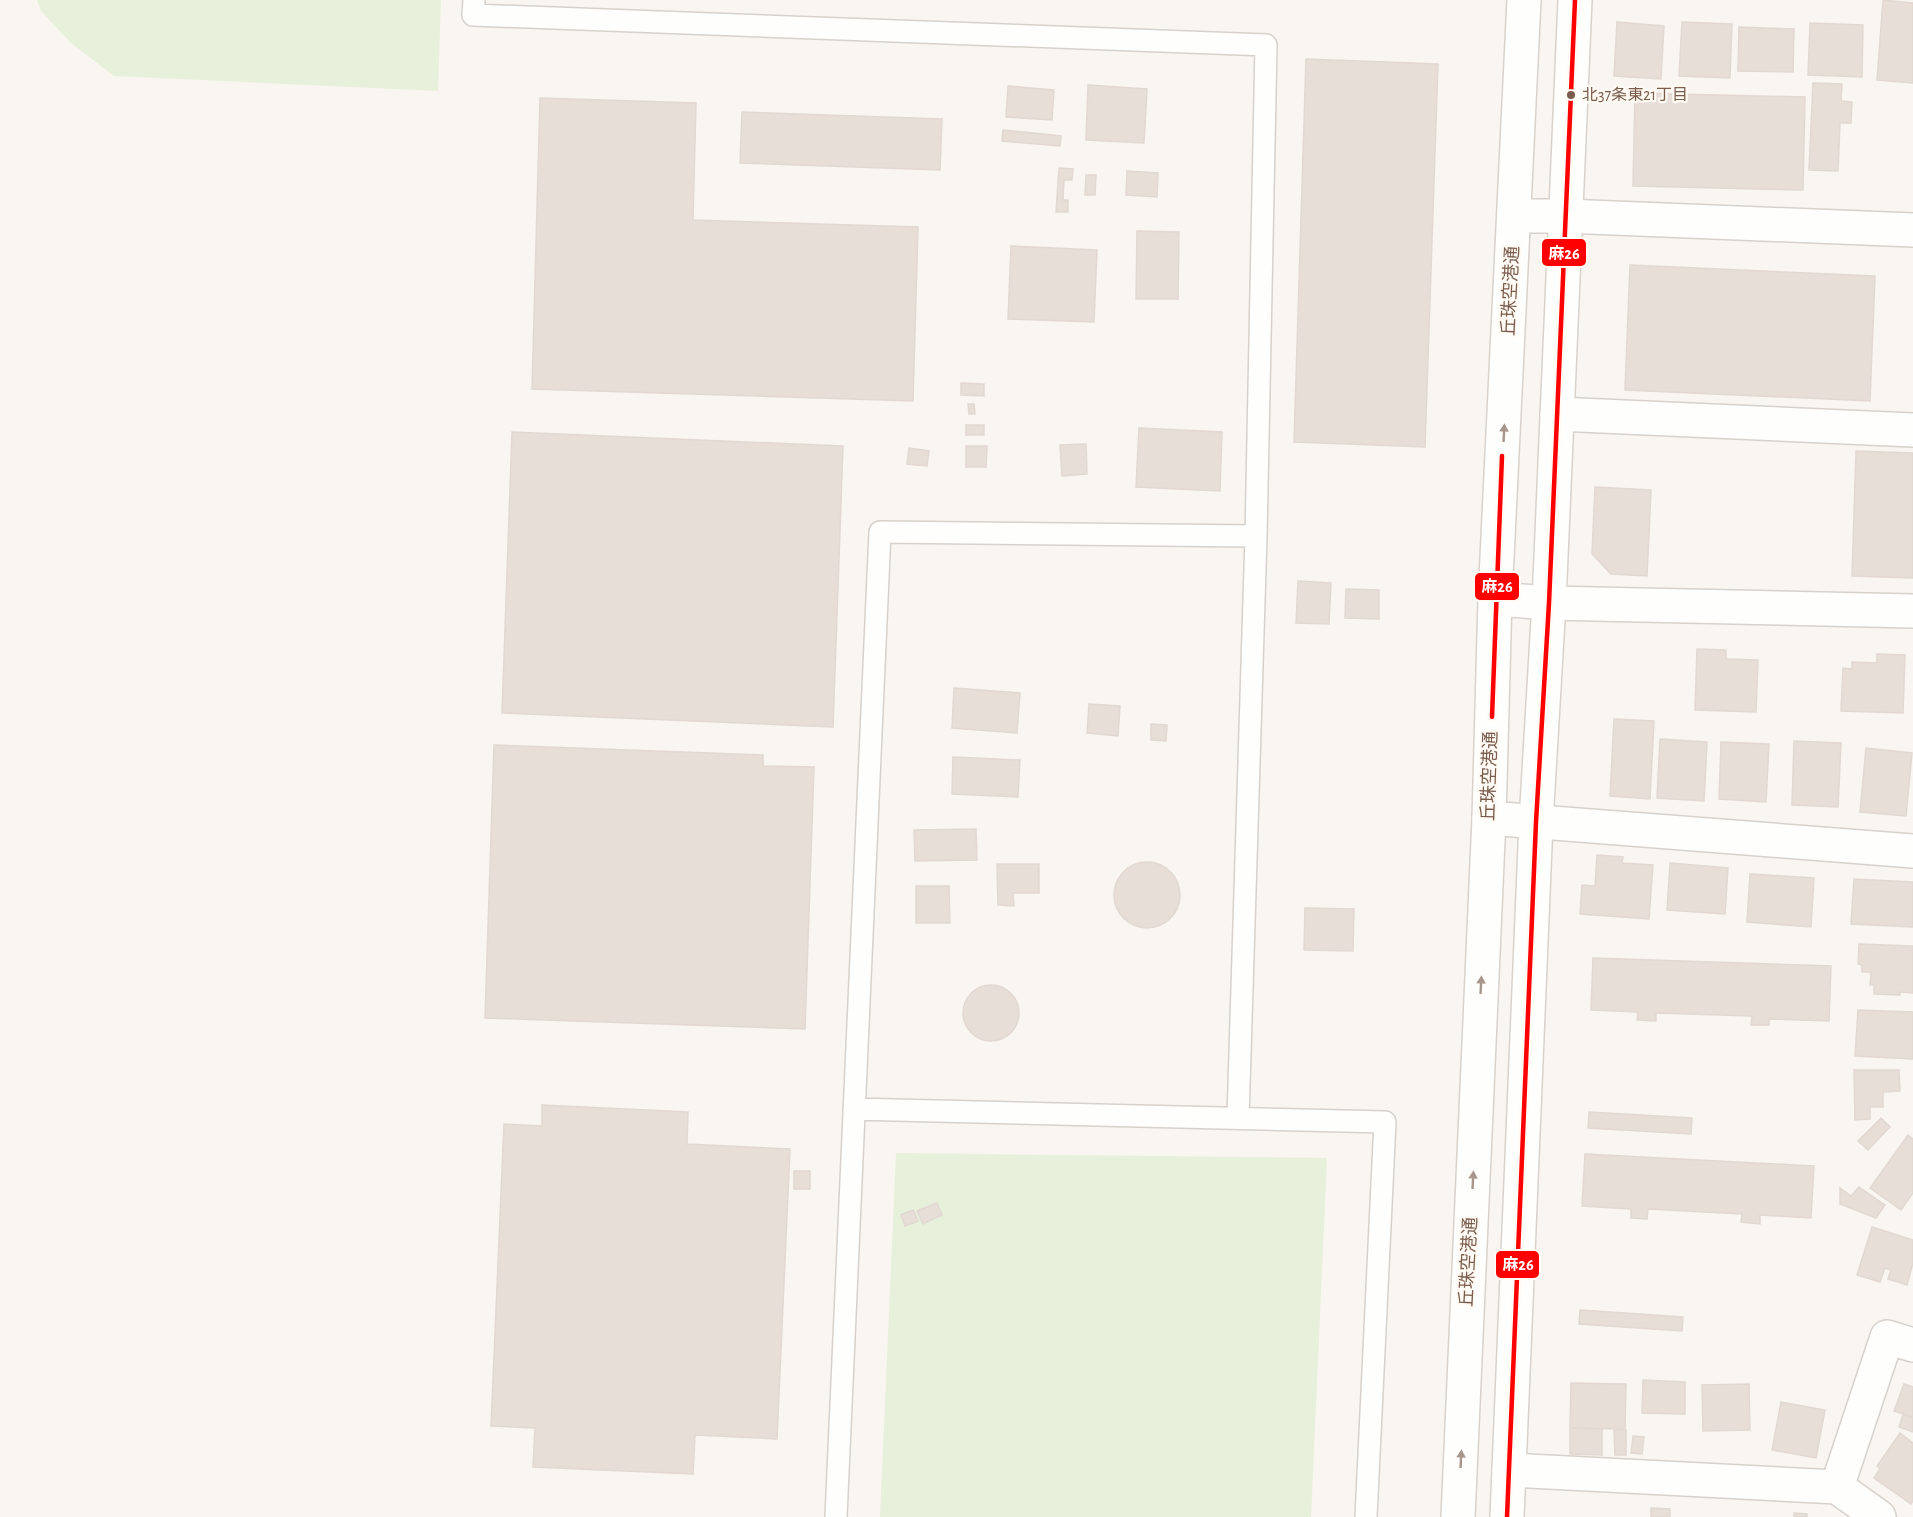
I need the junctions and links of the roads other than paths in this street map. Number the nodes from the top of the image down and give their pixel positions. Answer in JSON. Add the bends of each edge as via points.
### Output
{"nodes":[{"id":1,"x":474,"y":0,"type":"edge"},
{"id":2,"x":1524,"y":0,"type":"edge"},
{"id":3,"x":1575,"y":0,"type":"edge"},
{"id":4,"x":1514,"y":216,"type":"junction"},
{"id":5,"x":1565,"y":216,"type":"junction"},
{"id":6,"x":1913,"y":230,"type":"edge"},
{"id":7,"x":1557,"y":414,"type":"junction"},
{"id":8,"x":1913,"y":430,"type":"edge"},
{"id":9,"x":1256,"y":536,"type":"junction"},
{"id":10,"x":1495,"y":599,"type":"junction"},
{"id":11,"x":1550,"y":603,"type":"junction"},
{"id":12,"x":1913,"y":611,"type":"edge"},
{"id":13,"x":1489,"y":818,"type":"junction"},
{"id":14,"x":1536,"y":822,"type":"junction"},
{"id":15,"x":1913,"y":851,"type":"edge"},
{"id":16,"x":854,"y":1109,"type":"junction"},
{"id":17,"x":1238,"y":1118,"type":"junction"},
{"id":18,"x":1913,"y":1345,"type":"edge"},
{"id":19,"x":1509,"y":1470,"type":"junction"},
{"id":20,"x":1838,"y":1487,"type":"junction"},
{"id":21,"x":836,"y":1517,"type":"edge"},
{"id":22,"x":1366,"y":1517,"type":"edge"},
{"id":23,"x":1458,"y":1517,"type":"edge"},
{"id":24,"x":1507,"y":1517,"type":"edge"},
{"id":25,"x":1879,"y":1517,"type":"edge"}],
"edges":[{"from":1,"to":9,"type":"lane","via":[[473,15],[1266,45]]},
{"from":2,"to":4,"type":"main road","name":"丘珠空港通"},
{"from":3,"to":5,"type":"main road"},
{"from":4,"to":5,"type":"main road"},
{"from":10,"to":4,"type":"main road","name":"丘珠空港通","one_way":true},
{"from":5,"to":6,"type":"main road"},
{"from":5,"to":7,"type":"main road"},
{"from":7,"to":8,"type":"main road"},
{"from":7,"to":11,"type":"main road"},
{"from":9,"to":16,"type":"lane","via":[[880,532]]},
{"from":9,"to":17,"type":"lane"},
{"from":10,"to":11,"type":"main road"},
{"from":10,"to":13,"type":"main road","name":"丘珠空港通"},
{"from":11,"to":12,"type":"main road"},
{"from":11,"to":14,"type":"main road"},
{"from":13,"to":14,"type":"main road"},
{"from":23,"to":13,"type":"main road","name":"丘珠空港通","one_way":true},
{"from":14,"to":15,"type":"main road"},
{"from":14,"to":19,"type":"main road"},
{"from":16,"to":17,"type":"lane"},
{"from":16,"to":21,"type":"lane"},
{"from":17,"to":22,"type":"lane","via":[[1385,1122]]},
{"from":18,"to":20,"type":"main road","via":[[1887,1337]]},
{"from":19,"to":20,"type":"main road"},
{"from":19,"to":24,"type":"main road"},
{"from":20,"to":25,"type":"main road"}]}
